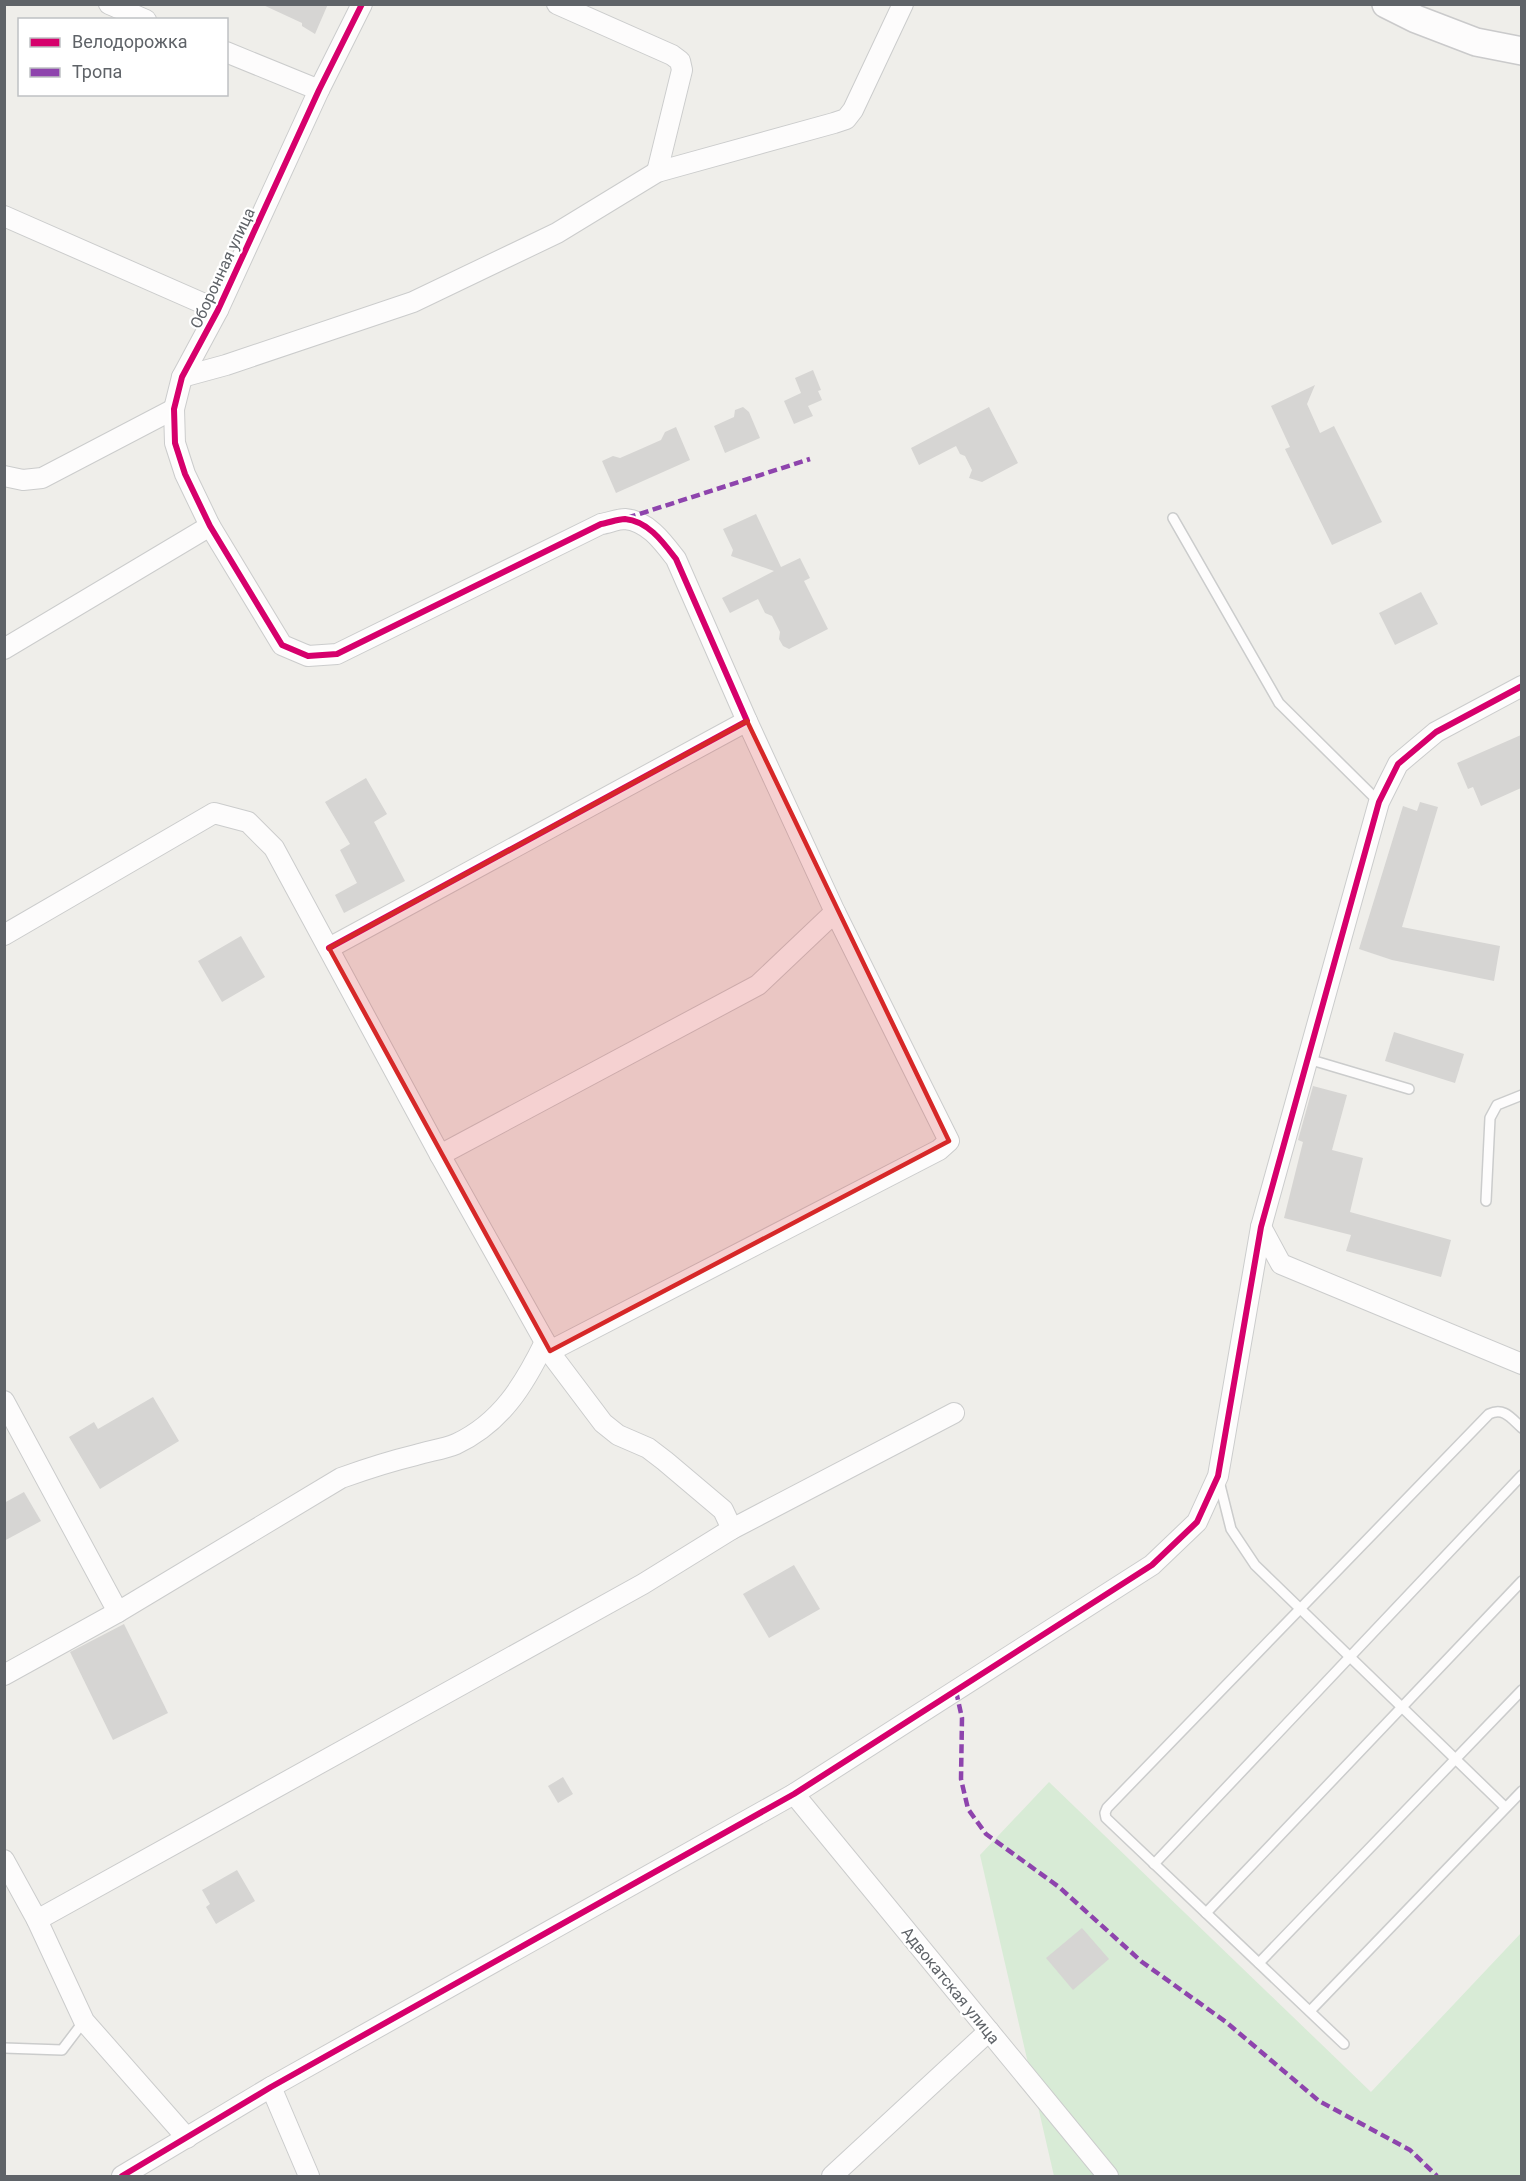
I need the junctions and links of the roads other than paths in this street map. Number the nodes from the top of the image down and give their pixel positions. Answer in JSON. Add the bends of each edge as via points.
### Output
{"nodes":[{"id":1,"x":109,"y":4,"type":"edge"},
{"id":2,"x":362,"y":4,"type":"edge"},
{"id":3,"x":557,"y":4,"type":"edge"},
{"id":4,"x":903,"y":4,"type":"edge"},
{"id":5,"x":1386,"y":4,"type":"edge"},
{"id":6,"x":141,"y":18,"type":"edge"},
{"id":7,"x":1521,"y":51,"type":"edge"},
{"id":8,"x":228,"y":53,"type":"edge"},
{"id":9,"x":319,"y":90,"type":"junction"},
{"id":10,"x":657,"y":172,"type":"junction"},
{"id":11,"x":4,"y":216,"type":"edge"},
{"id":12,"x":218,"y":310,"type":"junction"},
{"id":13,"x":182,"y":377,"type":"junction"},
{"id":14,"x":174,"y":409,"type":"junction"},
{"id":15,"x":4,"y":476,"type":"edge"},
{"id":16,"x":1173,"y":518,"type":"dead end"},
{"id":17,"x":210,"y":526,"type":"junction"},
{"id":18,"x":4,"y":649,"type":"edge"},
{"id":19,"x":1521,"y":686,"type":"edge"},
{"id":20,"x":747,"y":721,"type":"junction"},
{"id":21,"x":1379,"y":802,"type":"junction"},
{"id":22,"x":835,"y":912,"type":"junction"},
{"id":23,"x":4,"y":935,"type":"edge"},
{"id":24,"x":329,"y":948,"type":"junction"},
{"id":25,"x":1308,"y":1059,"type":"junction"},
{"id":26,"x":1409,"y":1089,"type":"dead end"},
{"id":27,"x":1521,"y":1095,"type":"edge"},
{"id":28,"x":440,"y":1155,"type":"junction"},
{"id":29,"x":1486,"y":1201,"type":"dead end"},
{"id":30,"x":1261,"y":1227,"type":"junction"},
{"id":31,"x":547,"y":1347,"type":"junction"},
{"id":32,"x":1521,"y":1364,"type":"edge"},
{"id":33,"x":4,"y":1401,"type":"edge"},
{"id":34,"x":954,"y":1413,"type":"dead end"},
{"id":35,"x":1521,"y":1428,"type":"edge"},
{"id":36,"x":1521,"y":1475,"type":"edge"},
{"id":37,"x":1218,"y":1476,"type":"junction"},
{"id":38,"x":732,"y":1529,"type":"junction"},
{"id":39,"x":1521,"y":1581,"type":"edge"},
{"id":40,"x":1298,"y":1609,"type":"junction"},
{"id":41,"x":118,"y":1612,"type":"junction"},
{"id":42,"x":1350,"y":1657,"type":"junction"},
{"id":43,"x":4,"y":1675,"type":"edge"},
{"id":44,"x":1521,"y":1690,"type":"edge"},
{"id":45,"x":1401,"y":1707,"type":"junction"},
{"id":46,"x":1455,"y":1759,"type":"junction"},
{"id":47,"x":1521,"y":1791,"type":"edge"},
{"id":48,"x":794,"y":1794,"type":"junction"},
{"id":49,"x":1505,"y":1807,"type":"junction"},
{"id":50,"x":4,"y":1860,"type":"edge"},
{"id":51,"x":1154,"y":1864,"type":"junction"},
{"id":52,"x":1206,"y":1913,"type":"junction"},
{"id":53,"x":37,"y":1920,"type":"junction"},
{"id":54,"x":1259,"y":1963,"type":"junction"},
{"id":55,"x":1310,"y":2011,"type":"junction"},
{"id":56,"x":84,"y":2021,"type":"junction"},
{"id":57,"x":989,"y":2031,"type":"junction"},
{"id":58,"x":1344,"y":2044,"type":"dead end"},
{"id":59,"x":4,"y":2049,"type":"edge"},
{"id":60,"x":271,"y":2087,"type":"junction"},
{"id":61,"x":187,"y":2138,"type":"junction"},
{"id":62,"x":122,"y":2176,"type":"edge"},
{"id":63,"x":309,"y":2176,"type":"edge"},
{"id":64,"x":832,"y":2176,"type":"edge"},
{"id":65,"x":1108,"y":2176,"type":"edge"}],
"edges":[{"from":1,"to":6,"type":"street"},
{"from":2,"to":9,"type":"street","name":"Оборонная улица"},
{"from":3,"to":10,"type":"street","via":[[680,61],[682,70]]},
{"from":4,"to":10,"type":"street","via":[[846,119]]},
{"from":5,"to":7,"type":"main road","via":[[1476,42]]},
{"from":8,"to":9,"type":"street"},
{"from":9,"to":12,"type":"street","name":"Оборонная улица"},
{"from":10,"to":13,"type":"street","via":[[557,233],[413,302]]},
{"from":11,"to":12,"type":"street"},
{"from":12,"to":13,"type":"street","name":"Оборонная улица"},
{"from":13,"to":14,"type":"street","name":"Оборонная улица"},
{"from":14,"to":15,"type":"street","via":[[42,478]]},
{"from":14,"to":17,"type":"street","name":"Оборонная улица","via":[[175,443]]},
{"from":16,"to":21,"type":"lane","via":[[1279,703]]},
{"from":17,"to":18,"type":"street"},
{"from":17,"to":20,"type":"street","name":"Оборонная улица","via":[[282,645],[308,656],[337,654],[601,524],[624,519],[645,525],[676,559]]},
{"from":19,"to":21,"type":"street","via":[[1436,732],[1398,764]]},
{"from":20,"to":22,"type":"street","name":"Оборонная улица"},
{"from":20,"to":24,"type":"street"},
{"from":21,"to":25,"type":"street"},
{"from":22,"to":28,"type":"street","via":[[758,985]]},
{"from":22,"to":31,"type":"street","name":"Оборонная улица","via":[[949,1141],[939,1150]]},
{"from":23,"to":24,"type":"street","via":[[214,813],[248,822],[274,848]]},
{"from":24,"to":28,"type":"street"},
{"from":25,"to":26,"type":"lane"},
{"from":25,"to":30,"type":"street"},
{"from":27,"to":29,"type":"lane","via":[[1497,1105],[1490,1118]]},
{"from":28,"to":31,"type":"street"},
{"from":30,"to":32,"type":"street","via":[[1281,1264]]},
{"from":30,"to":37,"type":"street"},
{"from":31,"to":38,"type":"street","via":[[603,1423],[665,1461],[723,1510]]},
{"from":31,"to":41,"type":"street","via":[[508,1404],[480,1430],[455,1444],[341,1478]]},
{"from":33,"to":41,"type":"street"},
{"from":34,"to":38,"type":"street"},
{"from":35,"to":40,"type":"lane","via":[[1504,1412],[1489,1413]]},
{"from":36,"to":42,"type":"lane"},
{"from":37,"to":40,"type":"lane","via":[[1231,1529],[1255,1565]]},
{"from":37,"to":48,"type":"street","via":[[1197,1522],[1152,1565]]},
{"from":38,"to":53,"type":"street","via":[[643,1584]]},
{"from":39,"to":45,"type":"lane"},
{"from":40,"to":42,"type":"lane"},
{"from":40,"to":51,"type":"lane","via":[[1107,1808],[1107,1818]]},
{"from":41,"to":43,"type":"street"},
{"from":42,"to":45,"type":"lane"},
{"from":42,"to":51,"type":"lane"},
{"from":44,"to":46,"type":"lane"},
{"from":45,"to":46,"type":"lane"},
{"from":45,"to":52,"type":"lane"},
{"from":46,"to":49,"type":"lane"},
{"from":46,"to":54,"type":"lane"},
{"from":47,"to":49,"type":"lane"},
{"from":48,"to":57,"type":"street","name":"Адвокатская улица"},
{"from":48,"to":60,"type":"street"},
{"from":49,"to":55,"type":"lane"},
{"from":50,"to":53,"type":"street"},
{"from":51,"to":52,"type":"lane"},
{"from":52,"to":54,"type":"lane"},
{"from":53,"to":56,"type":"street"},
{"from":54,"to":55,"type":"lane"},
{"from":55,"to":58,"type":"lane"},
{"from":56,"to":59,"type":"lane","via":[[62,2050]]},
{"from":56,"to":61,"type":"street"},
{"from":57,"to":64,"type":"street"},
{"from":57,"to":65,"type":"street","name":"Адвокатская улица"},
{"from":60,"to":61,"type":"street"},
{"from":60,"to":63,"type":"street"},
{"from":61,"to":62,"type":"street"}]}
